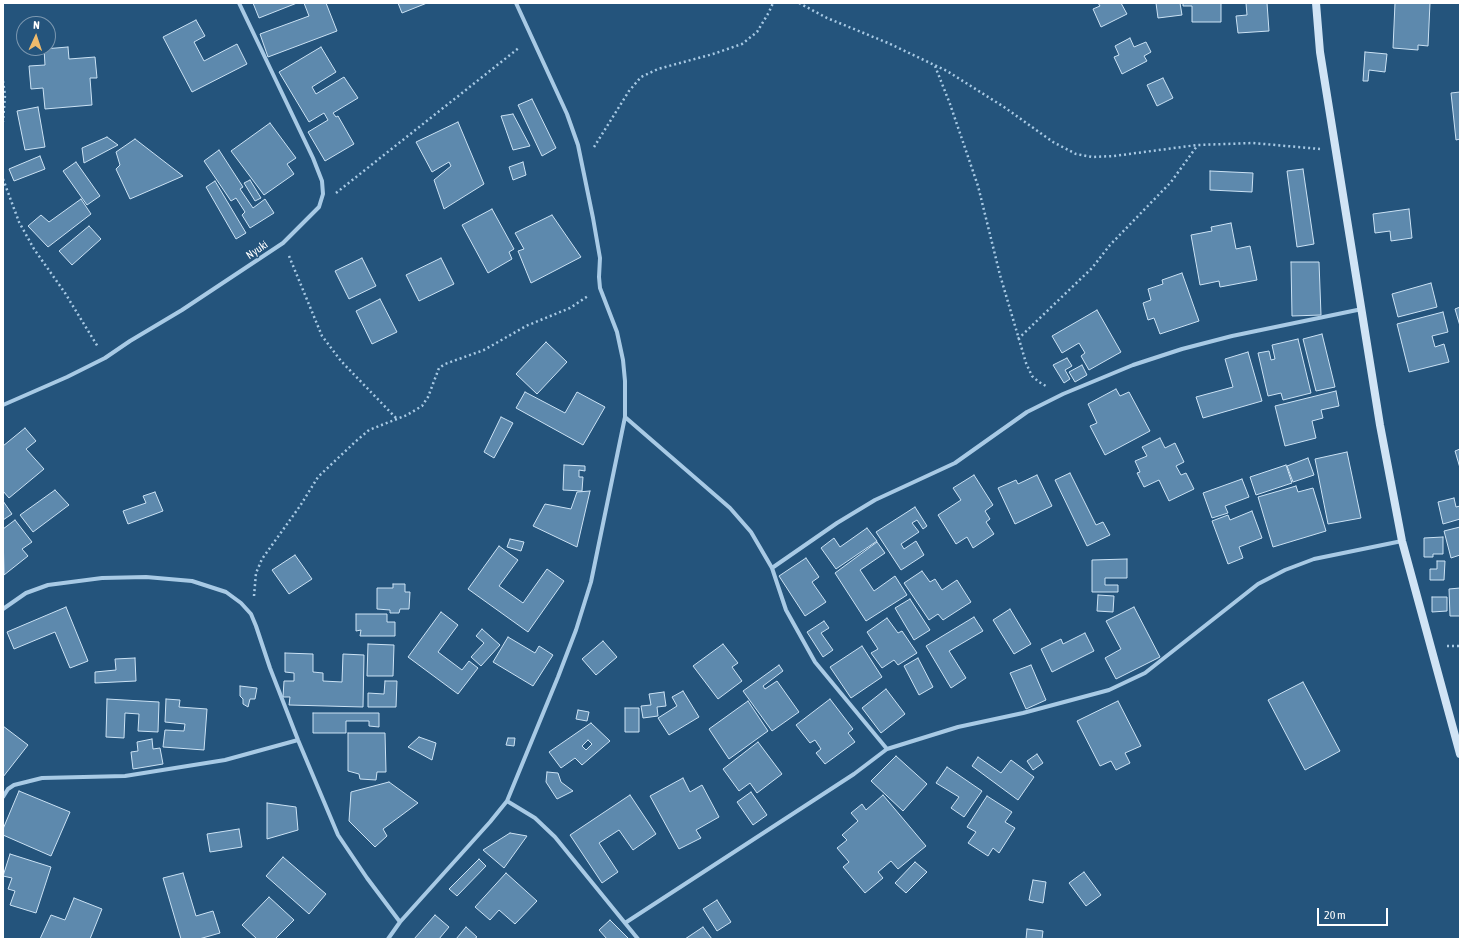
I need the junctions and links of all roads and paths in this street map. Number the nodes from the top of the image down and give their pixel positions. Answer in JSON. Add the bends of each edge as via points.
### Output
{"nodes":[{"id":1,"x":239,"y":3,"type":"edge"},
{"id":2,"x":516,"y":3,"type":"edge"},
{"id":3,"x":773,"y":3,"type":"edge"},
{"id":4,"x":799,"y":3,"type":"edge"},
{"id":5,"x":1316,"y":3,"type":"edge"},
{"id":6,"x":532,"y":38,"type":"junction"},
{"id":7,"x":935,"y":66,"type":"junction"},
{"id":8,"x":3,"y":82,"type":"edge"},
{"id":9,"x":3,"y":122,"type":"edge"},
{"id":10,"x":1197,"y":145,"type":"junction"},
{"id":11,"x":1337,"y":150,"type":"junction"},
{"id":12,"x":582,"y":162,"type":"junction"},
{"id":13,"x":3,"y":179,"type":"edge"},
{"id":14,"x":319,"y":207,"type":"junction"},
{"id":15,"x":283,"y":243,"type":"junction"},
{"id":16,"x":600,"y":288,"type":"junction"},
{"id":17,"x":1362,"y":309,"type":"junction"},
{"id":18,"x":1018,"y":339,"type":"junction"},
{"id":19,"x":105,"y":358,"type":"junction"},
{"id":20,"x":1063,"y":394,"type":"junction"},
{"id":21,"x":3,"y":405,"type":"edge"},
{"id":22,"x":625,"y":417,"type":"junction"},
{"id":23,"x":396,"y":418,"type":"junction"},
{"id":24,"x":1402,"y":541,"type":"junction"},
{"id":25,"x":772,"y":568,"type":"junction"},
{"id":26,"x":254,"y":597,"type":"dead end"},
{"id":27,"x":3,"y":609,"type":"edge"},
{"id":28,"x":298,"y":740,"type":"junction"},
{"id":29,"x":887,"y":749,"type":"junction"},
{"id":30,"x":1460,"y":754,"type":"edge"},
{"id":31,"x":3,"y":797,"type":"edge"},
{"id":32,"x":507,"y":801,"type":"junction"},
{"id":33,"x":400,"y":922,"type":"junction"},
{"id":34,"x":625,"y":923,"type":"junction"},
{"id":35,"x":388,"y":939,"type":"edge"},
{"id":36,"x":638,"y":939,"type":"edge"}],
"edges":[{"from":1,"to":14,"type":"street","via":[[313,158],[322,181]]},
{"from":2,"to":6,"type":"street"},
{"from":3,"to":12,"type":"path","via":[[757,32],[742,44],[658,69],[641,77]]},
{"from":4,"to":7,"type":"path"},
{"from":5,"to":11,"type":"street","via":[[1320,52]]},
{"from":6,"to":12,"type":"street","via":[[567,114]]},
{"from":6,"to":14,"type":"path"},
{"from":7,"to":10,"type":"path","via":[[947,71],[1053,142],[1076,154],[1092,157],[1114,156]]},
{"from":7,"to":18,"type":"path","via":[[978,186]]},
{"from":8,"to":9,"type":"path"},
{"from":10,"to":11,"type":"path","via":[[1252,143]]},
{"from":10,"to":18,"type":"path","via":[[1171,182],[1110,245],[1092,268]]},
{"from":11,"to":17,"type":"street"},
{"from":12,"to":16,"type":"street","via":[[600,258]]},
{"from":13,"to":19,"type":"path","via":[[19,222],[34,249],[65,292]]},
{"from":14,"to":15,"type":"street","name":"Nyuki"},
{"from":15,"to":19,"type":"street","name":"Nyuki"},
{"from":15,"to":23,"type":"path","via":[[322,336],[341,361]]},
{"from":16,"to":22,"type":"street","via":[[617,332],[623,360]]},
{"from":16,"to":23,"type":"path","via":[[570,308],[526,326],[484,350],[445,364],[439,368],[422,406]]},
{"from":17,"to":20,"type":"street","via":[[1182,349],[1132,365]]},
{"from":17,"to":24,"type":"street"},
{"from":18,"to":20,"type":"path","via":[[1032,376]]},
{"from":19,"to":21,"type":"street","name":"Nyuki"},
{"from":20,"to":25,"type":"street","via":[[1027,412],[955,463],[875,500]]},
{"from":22,"to":25,"type":"street","via":[[730,508],[751,532]]},
{"from":22,"to":32,"type":"street","via":[[591,582],[558,677]]},
{"from":23,"to":26,"type":"path","via":[[369,430],[318,477],[262,559],[256,573]]},
{"from":24,"to":29,"type":"street","via":[[1314,559],[1278,573],[1258,584],[1145,673],[1109,690],[958,727]]},
{"from":24,"to":30,"type":"street"},
{"from":25,"to":29,"type":"street","via":[[786,610],[815,662]]},
{"from":27,"to":28,"type":"street","via":[[26,593],[48,585],[102,578],[146,577],[192,581],[226,592],[251,614]]},
{"from":28,"to":31,"type":"street","via":[[225,760],[125,776],[42,778],[14,785]]},
{"from":28,"to":33,"type":"street","via":[[338,835],[366,878]]},
{"from":29,"to":34,"type":"street","via":[[854,774]]},
{"from":32,"to":33,"type":"street"},
{"from":32,"to":34,"type":"street","via":[[535,818],[554,837]]},
{"from":33,"to":35,"type":"street"},
{"from":34,"to":36,"type":"street"}]}
